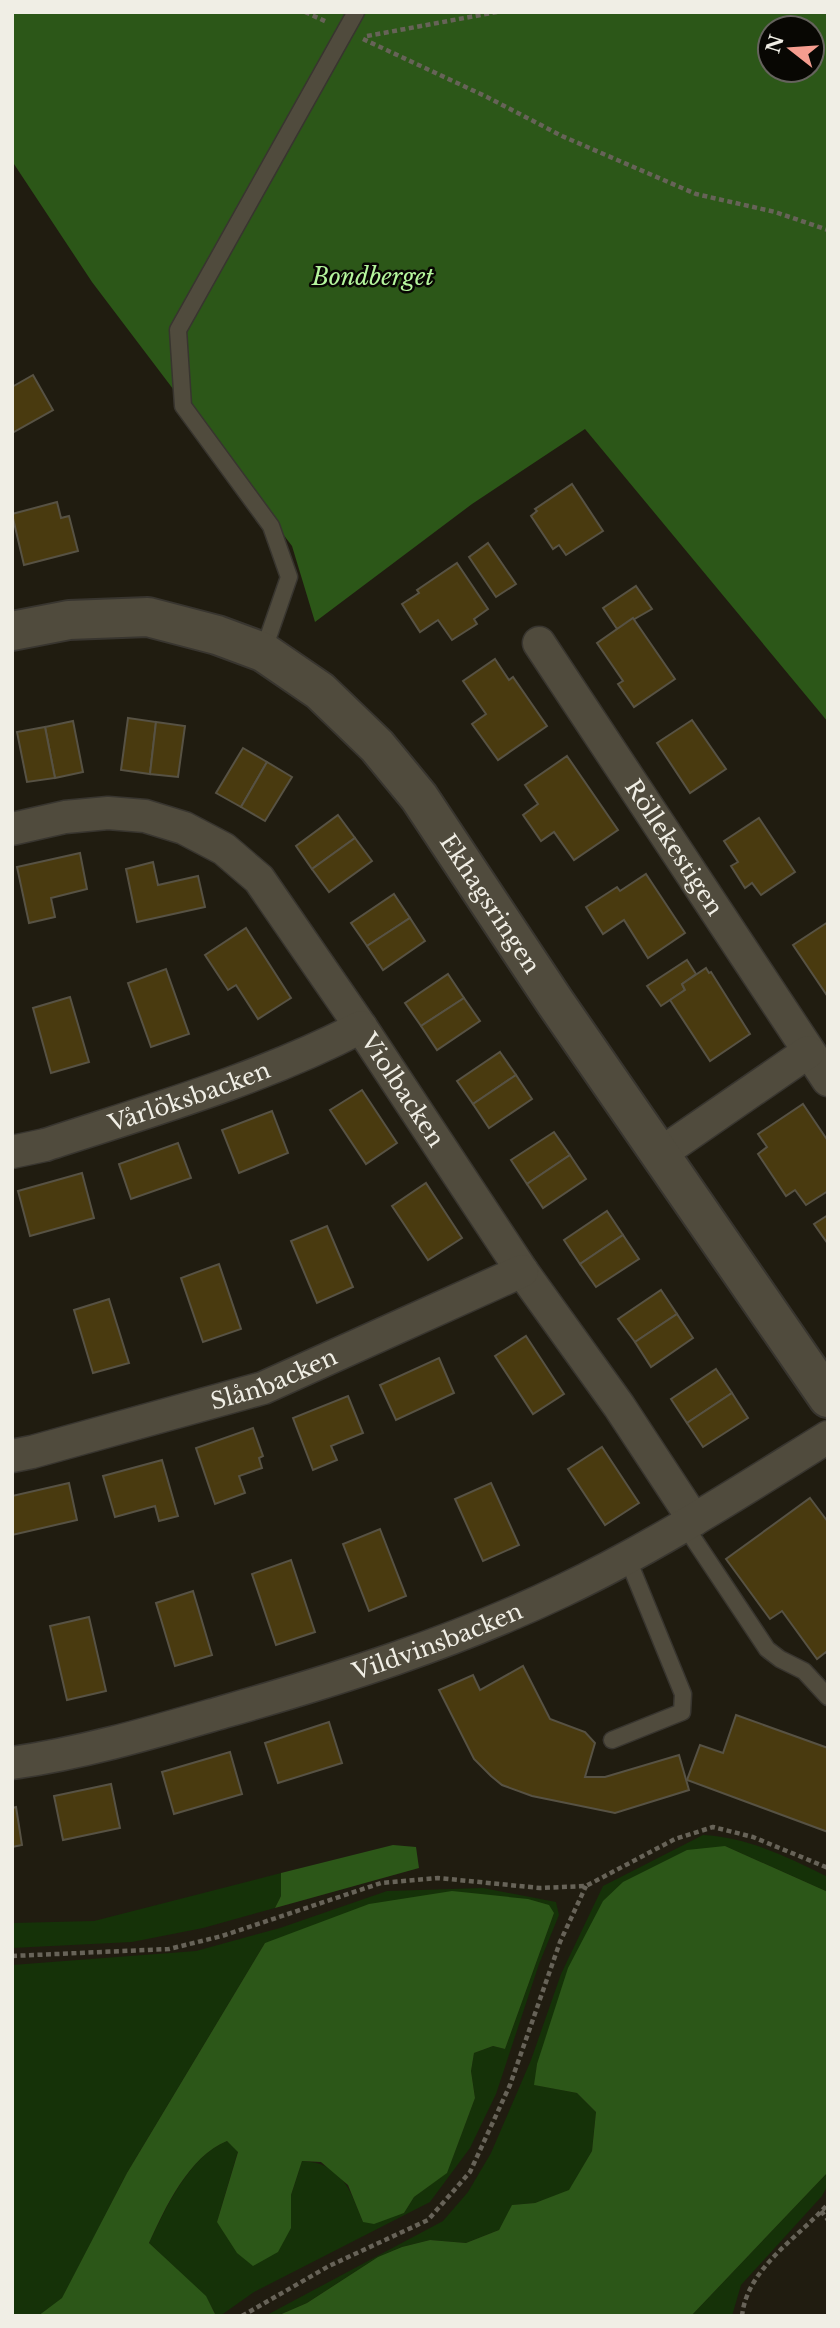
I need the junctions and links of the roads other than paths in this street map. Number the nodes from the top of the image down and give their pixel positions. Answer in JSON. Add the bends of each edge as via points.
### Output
{"nodes":[{"id":1,"x":356,"y":12,"type":"edge"},
{"id":2,"x":12,"y":631,"type":"edge"},
{"id":3,"x":539,"y":643,"type":"dead end"},
{"id":4,"x":263,"y":652,"type":"junction"},
{"id":5,"x":12,"y":829,"type":"edge"},
{"id":6,"x":361,"y":1027,"type":"junction"},
{"id":7,"x":808,"y":1052,"type":"junction"},
{"id":8,"x":828,"y":1080,"type":"edge"},
{"id":9,"x":12,"y":1152,"type":"edge"},
{"id":10,"x":660,"y":1154,"type":"junction"},
{"id":11,"x":523,"y":1271,"type":"junction"},
{"id":12,"x":828,"y":1398,"type":"edge"},
{"id":13,"x":828,"y":1437,"type":"edge"},
{"id":14,"x":12,"y":1456,"type":"edge"},
{"id":15,"x":690,"y":1523,"type":"junction"},
{"id":16,"x":627,"y":1557,"type":"junction"},
{"id":17,"x":828,"y":1697,"type":"edge"},
{"id":18,"x":612,"y":1740,"type":"dead end"},
{"id":19,"x":12,"y":1763,"type":"edge"}],
"edges":[{"from":1,"to":4,"type":"lane","via":[[178,330],[183,405],[271,526],[289,577]]},
{"from":2,"to":4,"type":"street","name":"Ekhagsringen","via":[[69,620],[148,617]]},
{"from":3,"to":7,"type":"street","name":"Röllekestigen"},
{"from":4,"to":10,"type":"street","name":"Ekhagsringen","via":[[320,691],[377,746],[419,797]]},
{"from":5,"to":6,"type":"street","name":"Violbacken","via":[[65,817],[133,815],[184,828],[224,849],[259,879]]},
{"from":6,"to":9,"type":"street","name":"Vårlöksbacken","via":[[239,1082]]},
{"from":6,"to":11,"type":"street","name":"Violbacken"},
{"from":7,"to":8,"type":"street","name":"Röllekestigen"},
{"from":7,"to":10,"type":"street"},
{"from":10,"to":12,"type":"street","name":"Ekhagsringen"},
{"from":11,"to":14,"type":"street","name":"Slånbacken","via":[[263,1388]]},
{"from":11,"to":15,"type":"street","name":"Violbacken","via":[[619,1406]]},
{"from":13,"to":15,"type":"street","name":"Vildvinsbacken"},
{"from":15,"to":16,"type":"street","name":"Vildvinsbacken"},
{"from":15,"to":17,"type":"lane","via":[[767,1649],[804,1671]]},
{"from":16,"to":18,"type":"lane","via":[[683,1694],[682,1712]]},
{"from":16,"to":19,"type":"street","name":"Vildvinsbacken","via":[[562,1591],[452,1638],[332,1681],[130,1739]]}]}
